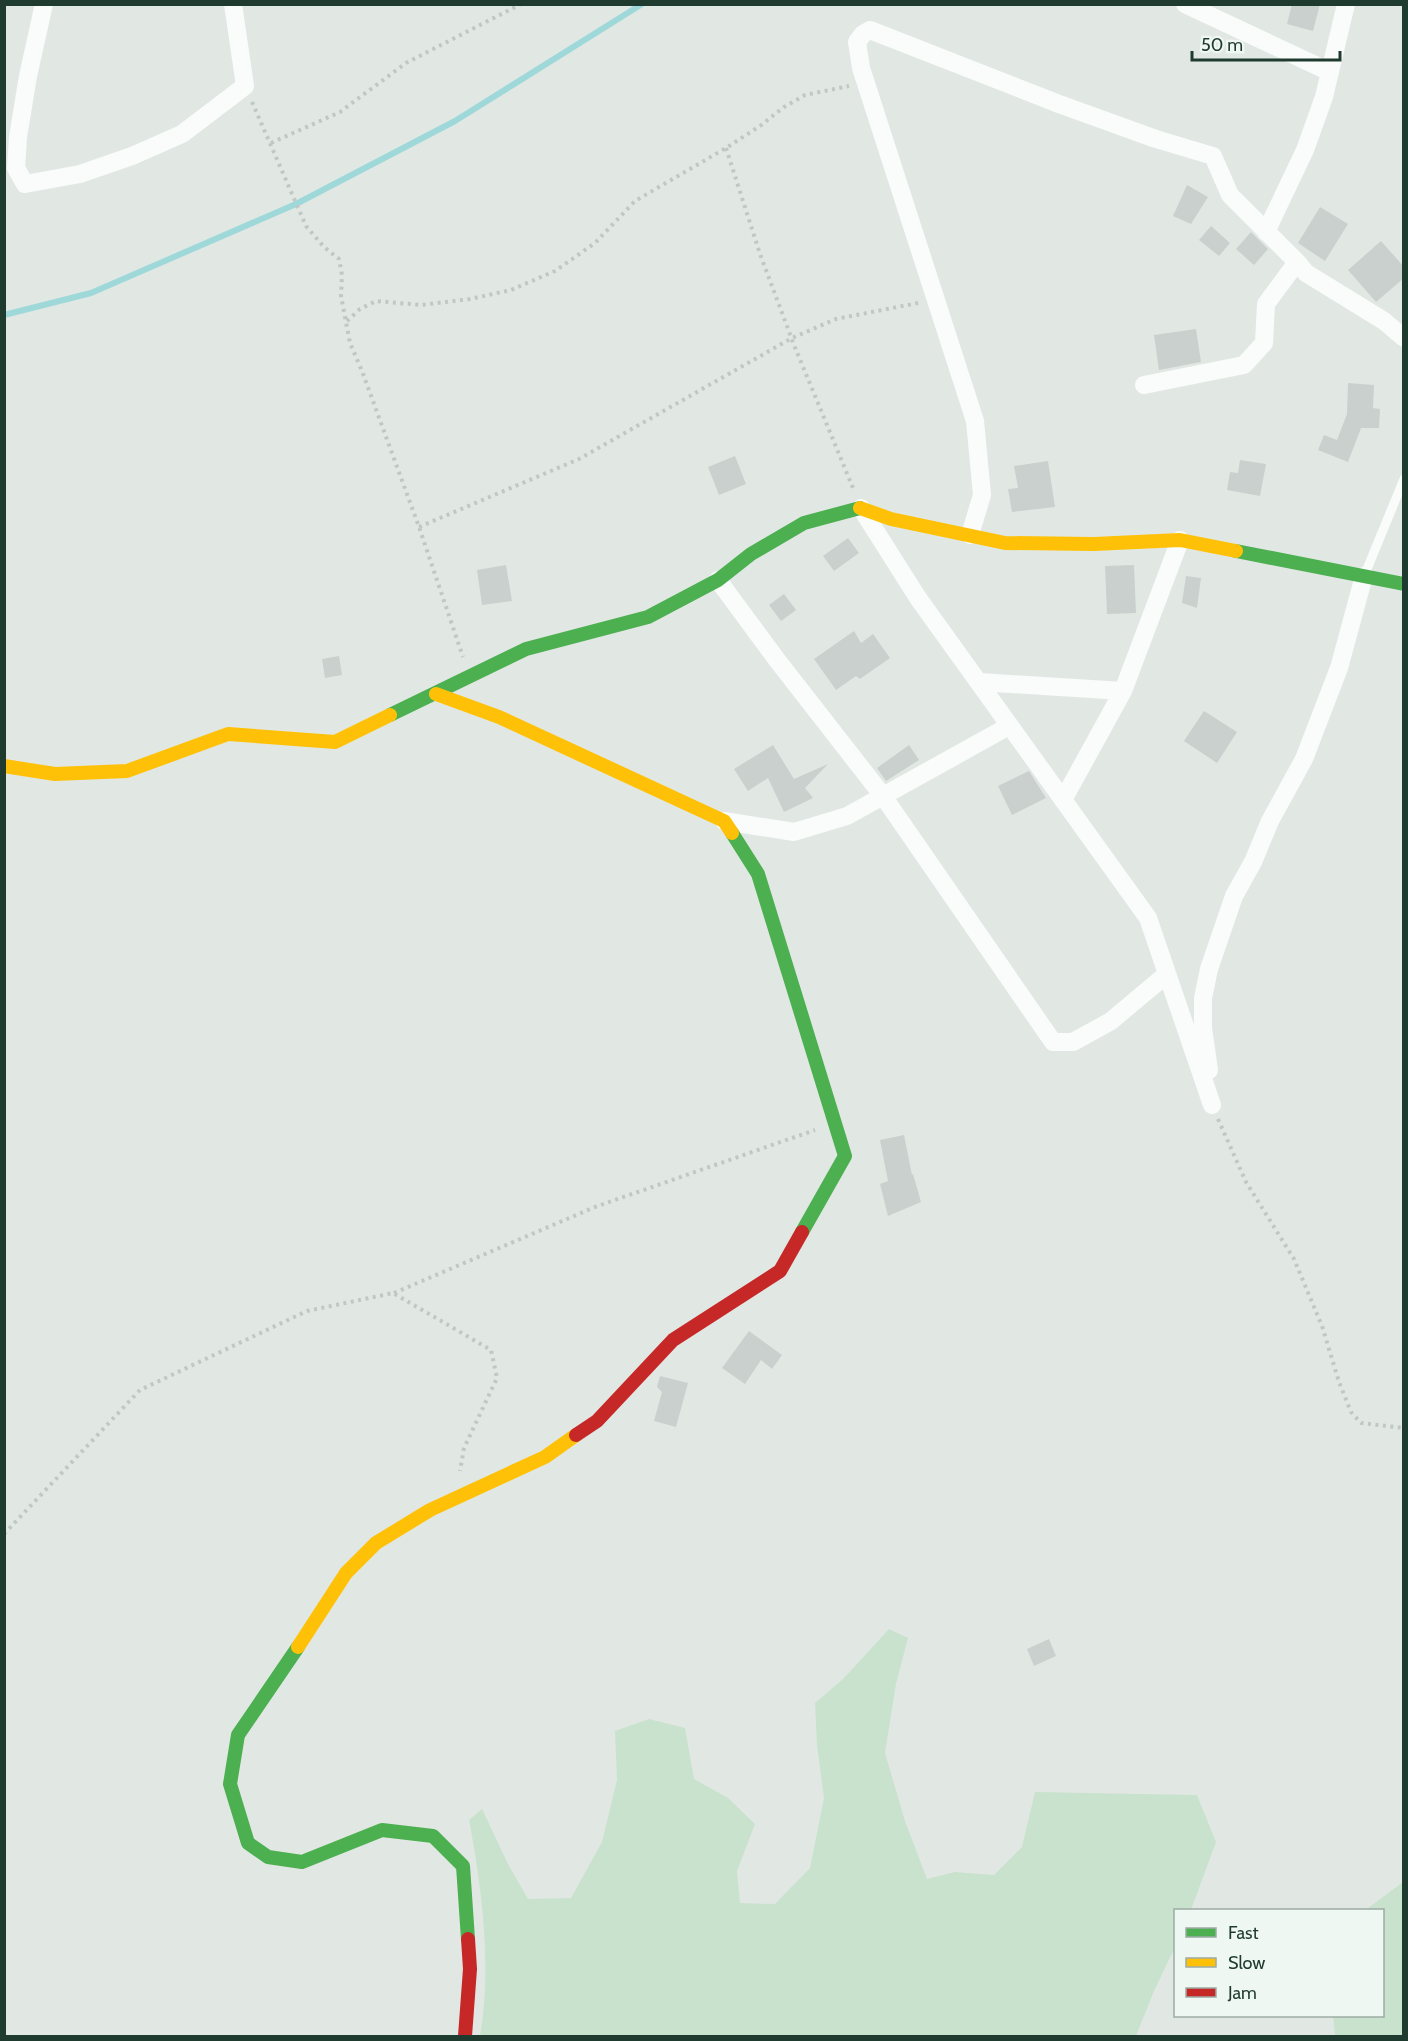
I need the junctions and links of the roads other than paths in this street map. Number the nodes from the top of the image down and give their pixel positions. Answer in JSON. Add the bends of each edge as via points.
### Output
{"nodes":[{"id":1,"x":44,"y":4,"type":"edge"},
{"id":2,"x":233,"y":4,"type":"edge"},
{"id":3,"x":1185,"y":4,"type":"edge"},
{"id":4,"x":1346,"y":4,"type":"edge"},
{"id":5,"x":1330,"y":72,"type":"junction"},
{"id":6,"x":1266,"y":232,"type":"junction"},
{"id":7,"x":1297,"y":262,"type":"junction"},
{"id":8,"x":1404,"y":338,"type":"edge"},
{"id":9,"x":1143,"y":385,"type":"dead end"},
{"id":10,"x":1404,"y":479,"type":"edge"},
{"id":11,"x":861,"y":508,"type":"junction"},
{"id":12,"x":970,"y":535,"type":"junction"},
{"id":13,"x":1180,"y":540,"type":"junction"},
{"id":14,"x":1364,"y":576,"type":"junction"},
{"id":15,"x":718,"y":580,"type":"junction"},
{"id":16,"x":1404,"y":584,"type":"edge"},
{"id":17,"x":979,"y":682,"type":"junction"},
{"id":18,"x":1123,"y":691,"type":"junction"},
{"id":19,"x":436,"y":694,"type":"junction"},
{"id":20,"x":1009,"y":726,"type":"junction"},
{"id":21,"x":4,"y":766,"type":"edge"},
{"id":22,"x":884,"y":796,"type":"junction"},
{"id":23,"x":1063,"y":800,"type":"junction"},
{"id":24,"x":724,"y":821,"type":"junction"},
{"id":25,"x":1167,"y":974,"type":"junction"},
{"id":26,"x":465,"y":2037,"type":"edge"}],
"edges":[{"from":1,"to":2,"type":"street","via":[[18,137],[16,168],[25,184],[80,174],[182,134],[245,86]]},
{"from":3,"to":5,"type":"street"},
{"from":4,"to":5,"type":"street"},
{"from":5,"to":6,"type":"street","via":[[1305,150]]},
{"from":6,"to":7,"type":"street"},
{"from":6,"to":12,"type":"street","via":[[1230,195],[1213,156],[1049,100],[870,30],[863,34],[857,42],[865,83],[975,421],[982,495]]},
{"from":7,"to":8,"type":"street","via":[[1306,273],[1384,321]]},
{"from":7,"to":9,"type":"street","via":[[1266,304],[1264,344],[1244,365]]},
{"from":10,"to":14,"type":"lane"},
{"from":11,"to":12,"type":"street","via":[[891,519]]},
{"from":11,"to":15,"type":"street","via":[[804,523],[751,554]]},
{"from":11,"to":17,"type":"street","via":[[918,598]]},
{"from":12,"to":13,"type":"street","via":[[1005,543]]},
{"from":13,"to":14,"type":"street"},
{"from":13,"to":18,"type":"street"},
{"from":14,"to":16,"type":"street"},
{"from":14,"to":25,"type":"street","via":[[1339,668],[1304,759],[1234,896],[1209,969],[1203,998],[1203,1028],[1212,1105]]},
{"from":15,"to":19,"type":"street","via":[[648,617],[526,649]]},
{"from":15,"to":22,"type":"street"},
{"from":17,"to":18,"type":"street"},
{"from":17,"to":20,"type":"street"},
{"from":18,"to":23,"type":"street"},
{"from":19,"to":21,"type":"street","via":[[334,742],[228,734],[127,771],[55,774]]},
{"from":19,"to":24,"type":"street","via":[[499,717]]},
{"from":20,"to":22,"type":"street"},
{"from":20,"to":23,"type":"street"},
{"from":22,"to":24,"type":"street","via":[[847,816],[794,832]]},
{"from":22,"to":25,"type":"street","via":[[1053,1042],[1073,1042],[1111,1021]]},
{"from":23,"to":25,"type":"street","via":[[1148,918]]},
{"from":24,"to":26,"type":"street","via":[[758,874],[845,1156],[780,1271],[674,1340],[597,1421],[545,1457],[430,1510],[376,1543],[346,1573],[238,1735],[230,1784],[248,1843],[268,1857],[302,1862],[382,1830],[433,1836],[463,1866],[470,1969]]}]}
